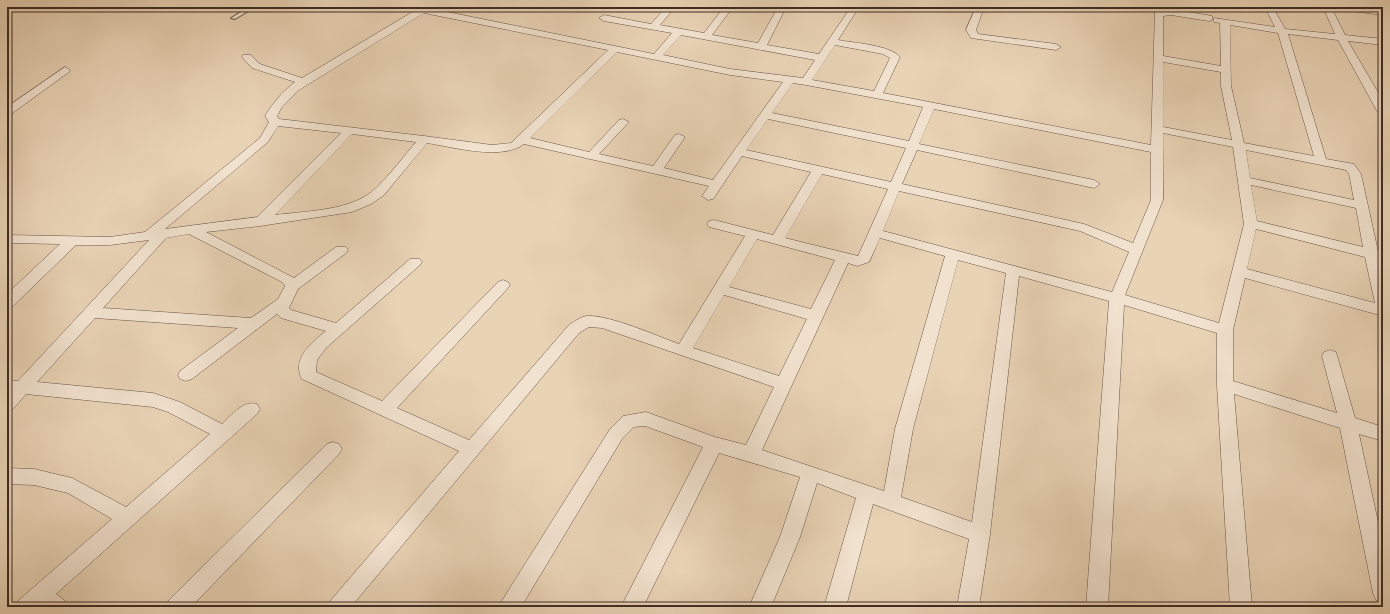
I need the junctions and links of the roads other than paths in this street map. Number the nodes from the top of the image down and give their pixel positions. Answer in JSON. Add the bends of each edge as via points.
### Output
{"nodes":[{"id":1,"x":253,"y":7,"type":"edge"},
{"id":2,"x":405,"y":7,"type":"edge"},
{"id":3,"x":671,"y":7,"type":"edge"},
{"id":4,"x":729,"y":7,"type":"edge"},
{"id":5,"x":782,"y":7,"type":"edge"},
{"id":6,"x":855,"y":7,"type":"edge"},
{"id":7,"x":980,"y":7,"type":"edge"},
{"id":8,"x":1269,"y":7,"type":"edge"},
{"id":9,"x":1327,"y":7,"type":"edge"},
{"id":10,"x":1343,"y":7,"type":"edge"},
{"id":11,"x":1364,"y":8,"type":"edge"},
{"id":12,"x":425,"y":9,"type":"edge"},
{"id":13,"x":1208,"y":12,"type":"edge"},
{"id":14,"x":1383,"y":12,"type":"edge"},
{"id":15,"x":233,"y":18,"type":"dead end"},
{"id":16,"x":604,"y":18,"type":"dead end"},
{"id":17,"x":1225,"y":22,"type":"junction"},
{"id":18,"x":653,"y":27,"type":"junction"},
{"id":19,"x":1282,"y":31,"type":"junction"},
{"id":20,"x":679,"y":32,"type":"junction"},
{"id":21,"x":706,"y":36,"type":"junction"},
{"id":22,"x":1341,"y":37,"type":"junction"},
{"id":23,"x":833,"y":42,"type":"junction"},
{"id":24,"x":1383,"y":42,"type":"edge"},
{"id":25,"x":761,"y":47,"type":"junction"},
{"id":26,"x":1056,"y":47,"type":"dead end"},
{"id":27,"x":615,"y":49,"type":"junction"},
{"id":28,"x":247,"y":57,"type":"dead end"},
{"id":29,"x":656,"y":57,"type":"junction"},
{"id":30,"x":822,"y":58,"type":"junction"},
{"id":31,"x":1158,"y":58,"type":"junction"},
{"id":32,"x":65,"y":70,"type":"dead end"},
{"id":33,"x":1226,"y":70,"type":"junction"},
{"id":34,"x":790,"y":80,"type":"junction"},
{"id":35,"x":304,"y":82,"type":"junction"},
{"id":36,"x":806,"y":82,"type":"junction"},
{"id":37,"x":877,"y":95,"type":"junction"},
{"id":38,"x":930,"y":105,"type":"junction"},
{"id":39,"x":1383,"y":111,"type":"edge"},
{"id":40,"x":7,"y":112,"type":"edge"},
{"id":41,"x":766,"y":115,"type":"junction"},
{"id":42,"x":275,"y":122,"type":"junction"},
{"id":43,"x":624,"y":122,"type":"dead end"},
{"id":44,"x":350,"y":130,"type":"junction"},
{"id":45,"x":1158,"y":130,"type":"junction"},
{"id":46,"x":679,"y":137,"type":"dead end"},
{"id":47,"x":424,"y":138,"type":"junction"},
{"id":48,"x":522,"y":140,"type":"junction"},
{"id":49,"x":1239,"y":145,"type":"junction"},
{"id":50,"x":914,"y":146,"type":"junction"},
{"id":51,"x":1157,"y":150,"type":"junction"},
{"id":52,"x":739,"y":152,"type":"junction"},
{"id":53,"x":591,"y":156,"type":"junction"},
{"id":54,"x":1320,"y":161,"type":"junction"},
{"id":55,"x":818,"y":170,"type":"junction"},
{"id":56,"x":656,"y":171,"type":"junction"},
{"id":57,"x":1244,"y":180,"type":"junction"},
{"id":58,"x":716,"y":184,"type":"junction"},
{"id":59,"x":1094,"y":184,"type":"dead end"},
{"id":60,"x":896,"y":187,"type":"junction"},
{"id":61,"x":708,"y":196,"type":"dead end"},
{"id":62,"x":1362,"y":206,"type":"junction"},
{"id":63,"x":260,"y":222,"type":"junction"},
{"id":64,"x":714,"y":224,"type":"dead end"},
{"id":65,"x":1252,"y":224,"type":"junction"},
{"id":66,"x":193,"y":231,"type":"junction"},
{"id":67,"x":876,"y":233,"type":"junction"},
{"id":68,"x":156,"y":234,"type":"junction"},
{"id":69,"x":753,"y":234,"type":"junction"},
{"id":70,"x":7,"y":239,"type":"edge"},
{"id":71,"x":73,"y":240,"type":"junction"},
{"id":72,"x":776,"y":240,"type":"junction"},
{"id":73,"x":341,"y":250,"type":"dead end"},
{"id":74,"x":1137,"y":250,"type":"junction"},
{"id":75,"x":953,"y":254,"type":"junction"},
{"id":76,"x":1372,"y":254,"type":"junction"},
{"id":77,"x":843,"y":258,"type":"junction"},
{"id":78,"x":415,"y":262,"type":"dead end"},
{"id":79,"x":1013,"y":270,"type":"junction"},
{"id":80,"x":1240,"y":272,"type":"junction"},
{"id":81,"x":503,"y":285,"type":"dead end"},
{"id":82,"x":292,"y":286,"type":"junction"},
{"id":83,"x":720,"y":289,"type":"junction"},
{"id":84,"x":1117,"y":298,"type":"junction"},
{"id":85,"x":7,"y":303,"type":"edge"},
{"id":86,"x":282,"y":304,"type":"junction"},
{"id":87,"x":1383,"y":308,"type":"edge"},
{"id":88,"x":1383,"y":311,"type":"edge"},
{"id":89,"x":90,"y":312,"type":"junction"},
{"id":90,"x":816,"y":316,"type":"junction"},
{"id":91,"x":254,"y":324,"type":"junction"},
{"id":92,"x":339,"y":329,"type":"junction"},
{"id":93,"x":1225,"y":330,"type":"junction"},
{"id":94,"x":683,"y":351,"type":"junction"},
{"id":95,"x":1330,"y":356,"type":"dead end"},
{"id":96,"x":186,"y":375,"type":"dead end"},
{"id":97,"x":784,"y":384,"type":"junction"},
{"id":98,"x":1225,"y":385,"type":"junction"},
{"id":99,"x":15,"y":387,"type":"edge"},
{"id":100,"x":7,"y":404,"type":"edge"},
{"id":101,"x":251,"y":409,"type":"dead end"},
{"id":102,"x":385,"y":409,"type":"junction"},
{"id":103,"x":1348,"y":423,"type":"junction"},
{"id":104,"x":224,"y":433,"type":"junction"},
{"id":105,"x":1383,"y":434,"type":"edge"},
{"id":106,"x":714,"y":444,"type":"junction"},
{"id":107,"x":334,"y":449,"type":"dead end"},
{"id":108,"x":472,"y":449,"type":"junction"},
{"id":109,"x":751,"y":454,"type":"junction"},
{"id":110,"x":811,"y":473,"type":"junction"},
{"id":111,"x":7,"y":476,"type":"edge"},
{"id":112,"x":867,"y":493,"type":"junction"},
{"id":113,"x":891,"y":502,"type":"junction"},
{"id":114,"x":127,"y":518,"type":"junction"},
{"id":115,"x":980,"y":534,"type":"junction"},
{"id":116,"x":1383,"y":594,"type":"edge"},
{"id":117,"x":32,"y":601,"type":"edge"},
{"id":118,"x":57,"y":607,"type":"edge"},
{"id":119,"x":176,"y":607,"type":"edge"},
{"id":120,"x":338,"y":607,"type":"edge"},
{"id":121,"x":509,"y":607,"type":"edge"},
{"id":122,"x":632,"y":607,"type":"edge"},
{"id":123,"x":760,"y":607,"type":"edge"},
{"id":124,"x":835,"y":607,"type":"edge"},
{"id":125,"x":968,"y":607,"type":"edge"},
{"id":126,"x":1097,"y":607,"type":"edge"},
{"id":127,"x":1241,"y":607,"type":"edge"}],
"edges":[{"from":1,"to":15,"type":"lane"},
{"from":2,"to":12,"type":"street"},
{"from":3,"to":18,"type":"street"},
{"from":4,"to":21,"type":"street"},
{"from":5,"to":25,"type":"street"},
{"from":6,"to":23,"type":"street"},
{"from":7,"to":26,"type":"street","via":[[970,30],[974,36]]},
{"from":8,"to":19,"type":"street"},
{"from":9,"to":22,"type":"street"},
{"from":10,"to":11,"type":"street"},
{"from":11,"to":14,"type":"street"},
{"from":12,"to":27,"type":"street"},
{"from":12,"to":35,"type":"street"},
{"from":13,"to":17,"type":"street"},
{"from":13,"to":31,"type":"street","via":[[1158,14]]},
{"from":16,"to":18,"type":"street"},
{"from":17,"to":19,"type":"street"},
{"from":17,"to":33,"type":"street"},
{"from":18,"to":20,"type":"street"},
{"from":19,"to":22,"type":"street"},
{"from":19,"to":54,"type":"street"},
{"from":20,"to":21,"type":"street"},
{"from":20,"to":29,"type":"street"},
{"from":21,"to":25,"type":"street"},
{"from":22,"to":24,"type":"street"},
{"from":22,"to":39,"type":"street"},
{"from":23,"to":30,"type":"street"},
{"from":23,"to":37,"type":"street","via":[[886,52],[895,57]]},
{"from":25,"to":30,"type":"street"},
{"from":27,"to":29,"type":"street"},
{"from":27,"to":48,"type":"street"},
{"from":28,"to":35,"type":"street","via":[[256,66]]},
{"from":29,"to":34,"type":"street","via":[[730,72]]},
{"from":30,"to":36,"type":"street"},
{"from":31,"to":33,"type":"street"},
{"from":31,"to":45,"type":"street"},
{"from":32,"to":40,"type":"street"},
{"from":33,"to":49,"type":"street","via":[[1226,86]]},
{"from":34,"to":36,"type":"street"},
{"from":34,"to":41,"type":"street"},
{"from":35,"to":42,"type":"street","via":[[274,108],[271,116]]},
{"from":36,"to":37,"type":"street"},
{"from":37,"to":38,"type":"street"},
{"from":38,"to":50,"type":"street"},
{"from":38,"to":51,"type":"street"},
{"from":41,"to":50,"type":"street"},
{"from":41,"to":52,"type":"street"},
{"from":42,"to":44,"type":"street"},
{"from":42,"to":68,"type":"street","via":[[264,140]]},
{"from":43,"to":53,"type":"street"},
{"from":44,"to":47,"type":"street"},
{"from":44,"to":63,"type":"street"},
{"from":45,"to":49,"type":"street"},
{"from":45,"to":51,"type":"street"},
{"from":46,"to":56,"type":"street"},
{"from":47,"to":48,"type":"street","via":[[492,149],[514,146]]},
{"from":47,"to":63,"type":"street","via":[[380,192],[366,201],[347,209]]},
{"from":48,"to":53,"type":"street"},
{"from":49,"to":54,"type":"street"},
{"from":49,"to":57,"type":"street"},
{"from":50,"to":59,"type":"street"},
{"from":50,"to":60,"type":"street"},
{"from":51,"to":74,"type":"street","via":[[1157,200]]},
{"from":52,"to":55,"type":"street"},
{"from":52,"to":58,"type":"street"},
{"from":53,"to":56,"type":"street"},
{"from":54,"to":62,"type":"street","via":[[1350,167],[1355,174]]},
{"from":55,"to":60,"type":"street"},
{"from":55,"to":72,"type":"street"},
{"from":56,"to":58,"type":"street"},
{"from":57,"to":62,"type":"street"},
{"from":57,"to":65,"type":"street"},
{"from":58,"to":61,"type":"street"},
{"from":60,"to":67,"type":"street"},
{"from":60,"to":74,"type":"street","via":[[1084,228]]},
{"from":62,"to":76,"type":"street"},
{"from":63,"to":66,"type":"street"},
{"from":64,"to":69,"type":"street"},
{"from":65,"to":76,"type":"street"},
{"from":65,"to":80,"type":"street"},
{"from":66,"to":68,"type":"street"},
{"from":66,"to":82,"type":"street","via":[[287,279]]},
{"from":67,"to":75,"type":"street"},
{"from":67,"to":77,"type":"street","via":[[864,259],[857,261]]},
{"from":68,"to":71,"type":"street","via":[[110,241]]},
{"from":68,"to":89,"type":"street"},
{"from":69,"to":72,"type":"street"},
{"from":69,"to":83,"type":"street"},
{"from":70,"to":71,"type":"street"},
{"from":71,"to":85,"type":"street"},
{"from":72,"to":77,"type":"street"},
{"from":73,"to":82,"type":"street"},
{"from":74,"to":84,"type":"street"},
{"from":75,"to":79,"type":"street"},
{"from":75,"to":113,"type":"street","via":[[904,429]]},
{"from":76,"to":87,"type":"street"},
{"from":77,"to":90,"type":"street"},
{"from":78,"to":92,"type":"street"},
{"from":79,"to":84,"type":"street"},
{"from":79,"to":115,"type":"street"},
{"from":80,"to":88,"type":"street"},
{"from":80,"to":93,"type":"street"},
{"from":81,"to":102,"type":"street"},
{"from":82,"to":86,"type":"street"},
{"from":83,"to":90,"type":"street"},
{"from":83,"to":94,"type":"street"},
{"from":84,"to":93,"type":"street"},
{"from":84,"to":126,"type":"street"},
{"from":86,"to":91,"type":"street"},
{"from":86,"to":92,"type":"street","via":[[281,309],[286,314]]},
{"from":89,"to":91,"type":"street"},
{"from":89,"to":99,"type":"street"},
{"from":90,"to":97,"type":"street"},
{"from":91,"to":96,"type":"street"},
{"from":92,"to":102,"type":"street","via":[[310,354],[306,365],[308,375]]},
{"from":93,"to":98,"type":"street"},
{"from":94,"to":97,"type":"street"},
{"from":94,"to":108,"type":"street","via":[[603,323],[587,321],[574,329]]},
{"from":95,"to":103,"type":"street"},
{"from":97,"to":109,"type":"street"},
{"from":98,"to":103,"type":"street"},
{"from":98,"to":127,"type":"street"},
{"from":99,"to":100,"type":"street"},
{"from":99,"to":104,"type":"street","via":[[153,400],[174,407]]},
{"from":101,"to":104,"type":"street"},
{"from":102,"to":108,"type":"street"},
{"from":103,"to":105,"type":"street"},
{"from":103,"to":116,"type":"street"},
{"from":104,"to":114,"type":"street"},
{"from":106,"to":109,"type":"street"},
{"from":106,"to":121,"type":"street","via":[[646,419],[629,422],[616,434]]},
{"from":106,"to":122,"type":"street"},
{"from":107,"to":119,"type":"street"},
{"from":108,"to":120,"type":"street"},
{"from":109,"to":110,"type":"street"},
{"from":110,"to":112,"type":"street"},
{"from":110,"to":123,"type":"street","via":[[790,537]]},
{"from":111,"to":114,"type":"street","via":[[34,477],[72,486]]},
{"from":112,"to":113,"type":"street"},
{"from":112,"to":124,"type":"street"},
{"from":113,"to":115,"type":"street"},
{"from":114,"to":117,"type":"street"},
{"from":115,"to":125,"type":"street"},
{"from":117,"to":118,"type":"street"}]}
